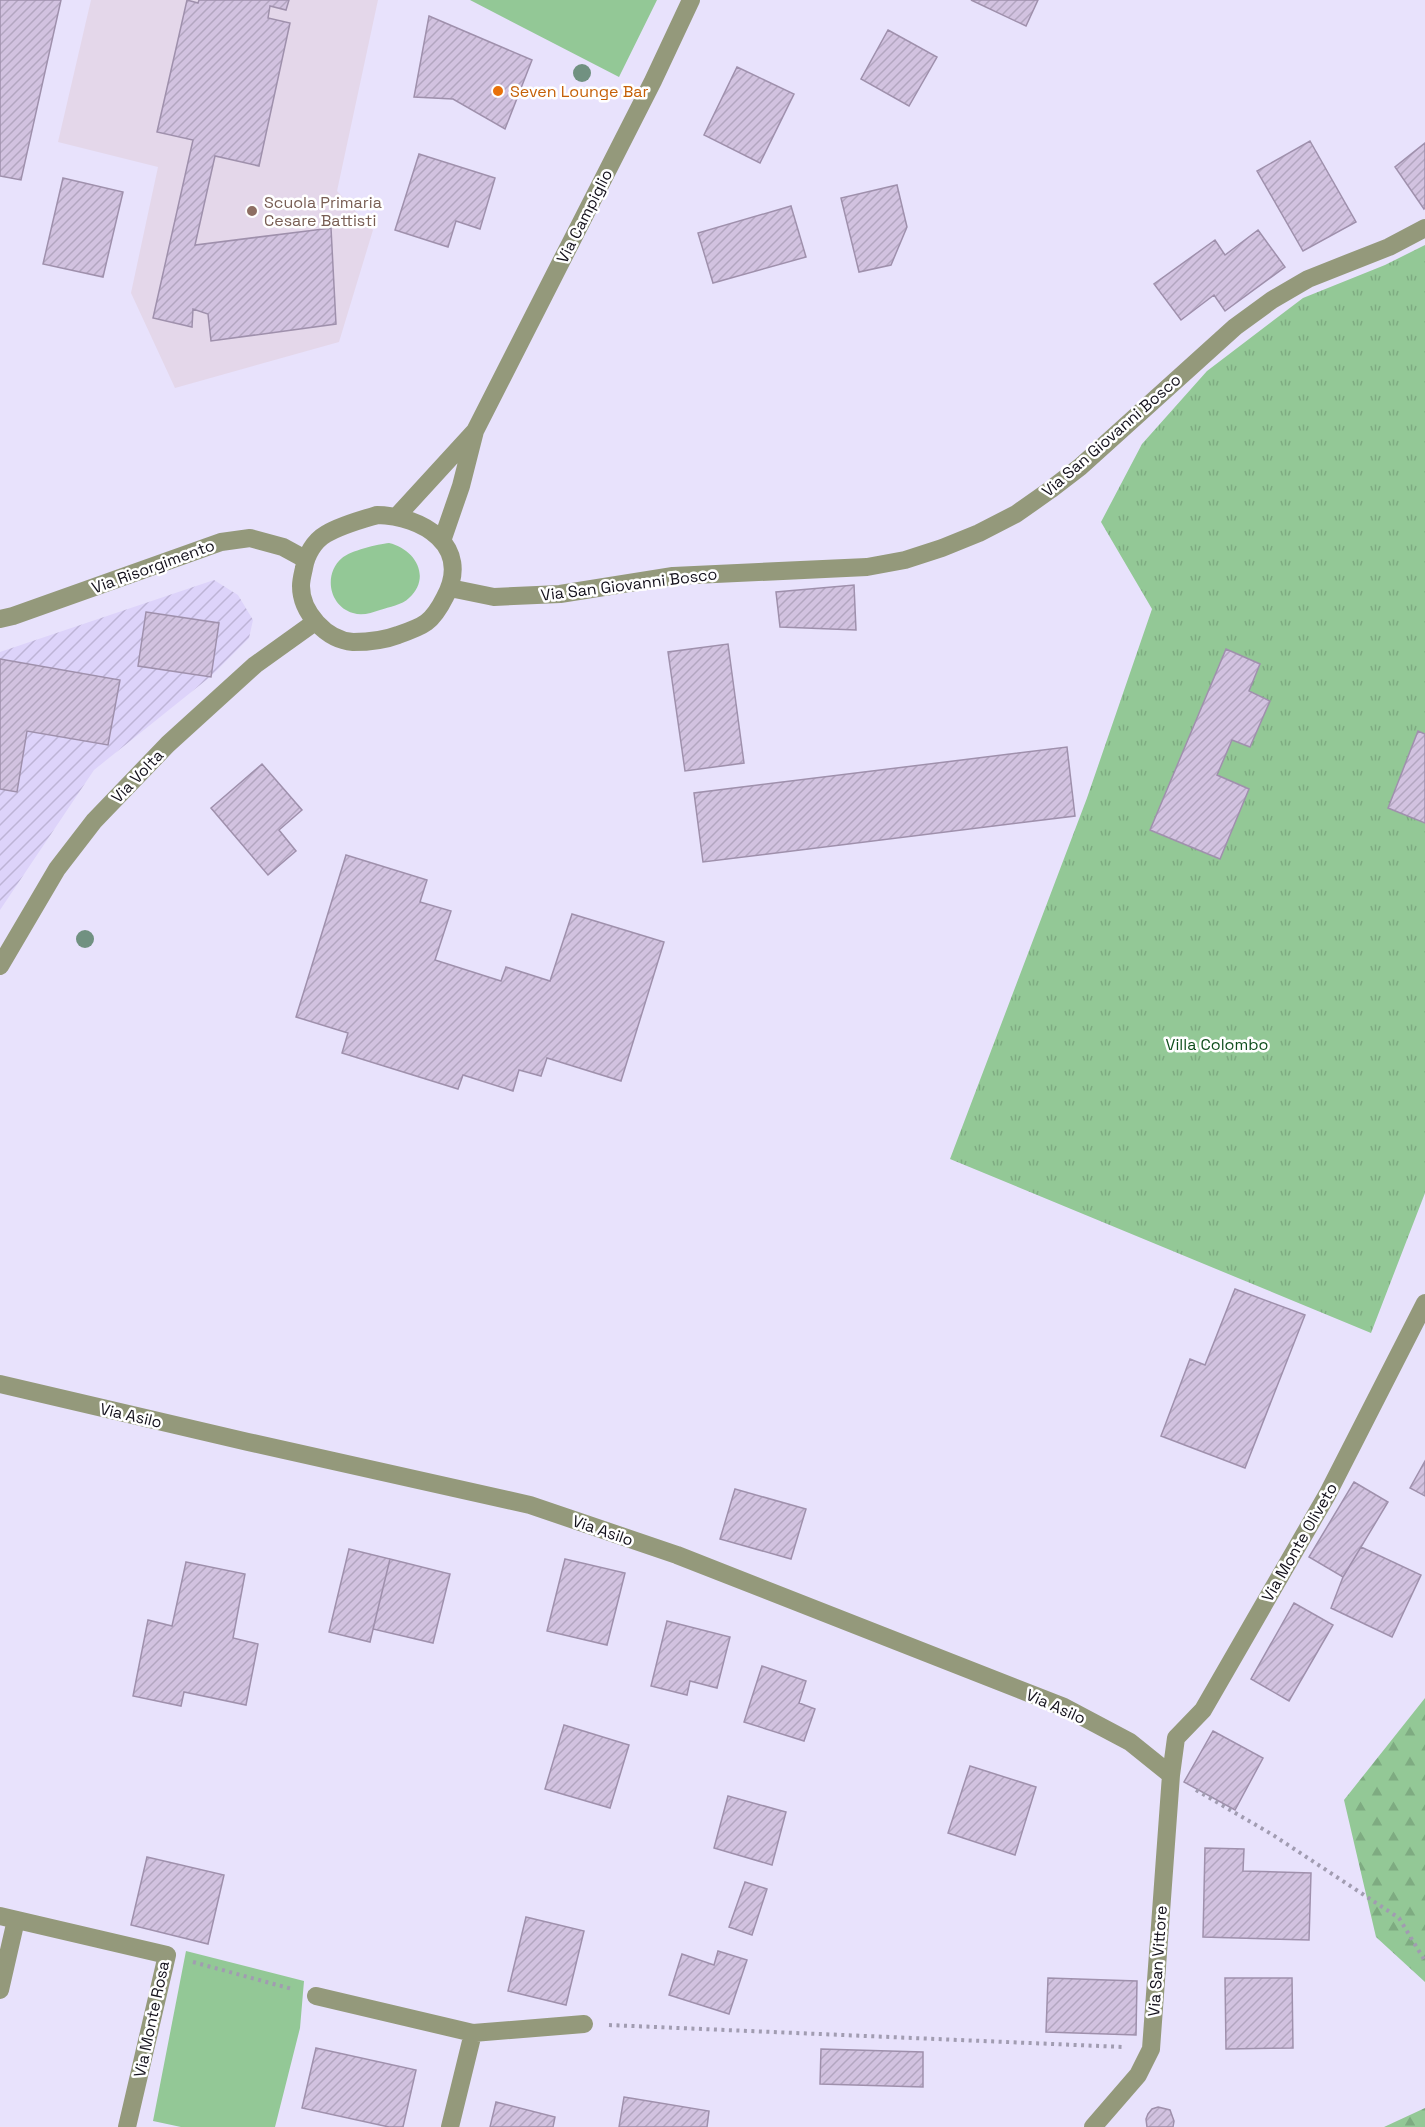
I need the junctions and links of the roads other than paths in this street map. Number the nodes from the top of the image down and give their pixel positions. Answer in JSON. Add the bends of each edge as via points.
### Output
{"nodes":[{"id":1,"x":692,"y":0,"type":"edge"},
{"id":2,"x":1425,"y":228,"type":"edge"},
{"id":3,"x":475,"y":431,"type":"junction"},
{"id":4,"x":397,"y":516,"type":"junction"},
{"id":5,"x":442,"y":541,"type":"junction"},
{"id":6,"x":305,"y":559,"type":"junction"},
{"id":7,"x":450,"y":588,"type":"junction"},
{"id":8,"x":0,"y":619,"type":"edge"},
{"id":9,"x":315,"y":622,"type":"junction"},
{"id":10,"x":0,"y":966,"type":"edge"},
{"id":11,"x":1425,"y":1303,"type":"edge"},
{"id":12,"x":0,"y":1384,"type":"edge"},
{"id":13,"x":1171,"y":1775,"type":"junction"},
{"id":14,"x":8,"y":1918,"type":"edge"},
{"id":15,"x":0,"y":1990,"type":"edge"},
{"id":16,"x":316,"y":1996,"type":"road end"},
{"id":17,"x":584,"y":2024,"type":"road end"},
{"id":18,"x":473,"y":2033,"type":"junction"},
{"id":19,"x":127,"y":2127,"type":"edge"},
{"id":20,"x":450,"y":2127,"type":"edge"},
{"id":21,"x":1093,"y":2127,"type":"edge"}],
"edges":[{"from":1,"to":3,"type":"street","name":"Via Campiglio"},
{"from":2,"to":7,"type":"street","name":"Via San Giovanni Bosco","via":[[1389,247],[1308,279],[1272,300],[1235,327],[1050,490],[1016,514],[942,548],[867,567],[674,576],[560,594],[494,597]]},
{"from":3,"to":4,"type":"street","name":"Via Campiglio"},
{"from":3,"to":5,"type":"street","name":"Via Campiglio"},
{"from":4,"to":5,"type":"street","via":[[423,525]]},
{"from":4,"to":6,"type":"street","via":[[377,515],[324,535]]},
{"from":5,"to":7,"type":"street","via":[[454,564]]},
{"from":6,"to":8,"type":"street","name":"Via Risorgimento","via":[[283,547],[250,538],[220,542]]},
{"from":6,"to":9,"type":"street","via":[[301,586],[305,605]]},
{"from":7,"to":9,"type":"street","via":[[436,615],[420,627],[389,638],[351,642],[332,635]]},
{"from":9,"to":10,"type":"street","name":"Via Volta","via":[[255,665],[168,744],[94,820],[57,869]]},
{"from":11,"to":13,"type":"street","name":"Via Monte Oliveto","via":[[1327,1495],[1203,1710],[1176,1738]]},
{"from":12,"to":13,"type":"street","name":"Via Asilo","via":[[530,1505],[677,1555],[1064,1707],[1130,1742]]},
{"from":13,"to":21,"type":"street","name":"Via San Vittore","via":[[1151,2049],[1138,2075]]},
{"from":14,"to":15,"type":"street","name":"Via Monte Rosa"},
{"from":14,"to":19,"type":"street","name":"Via Monte Rosa","via":[[167,1955]]},
{"from":16,"to":18,"type":"street"},
{"from":17,"to":18,"type":"street"},
{"from":18,"to":20,"type":"street"}]}
